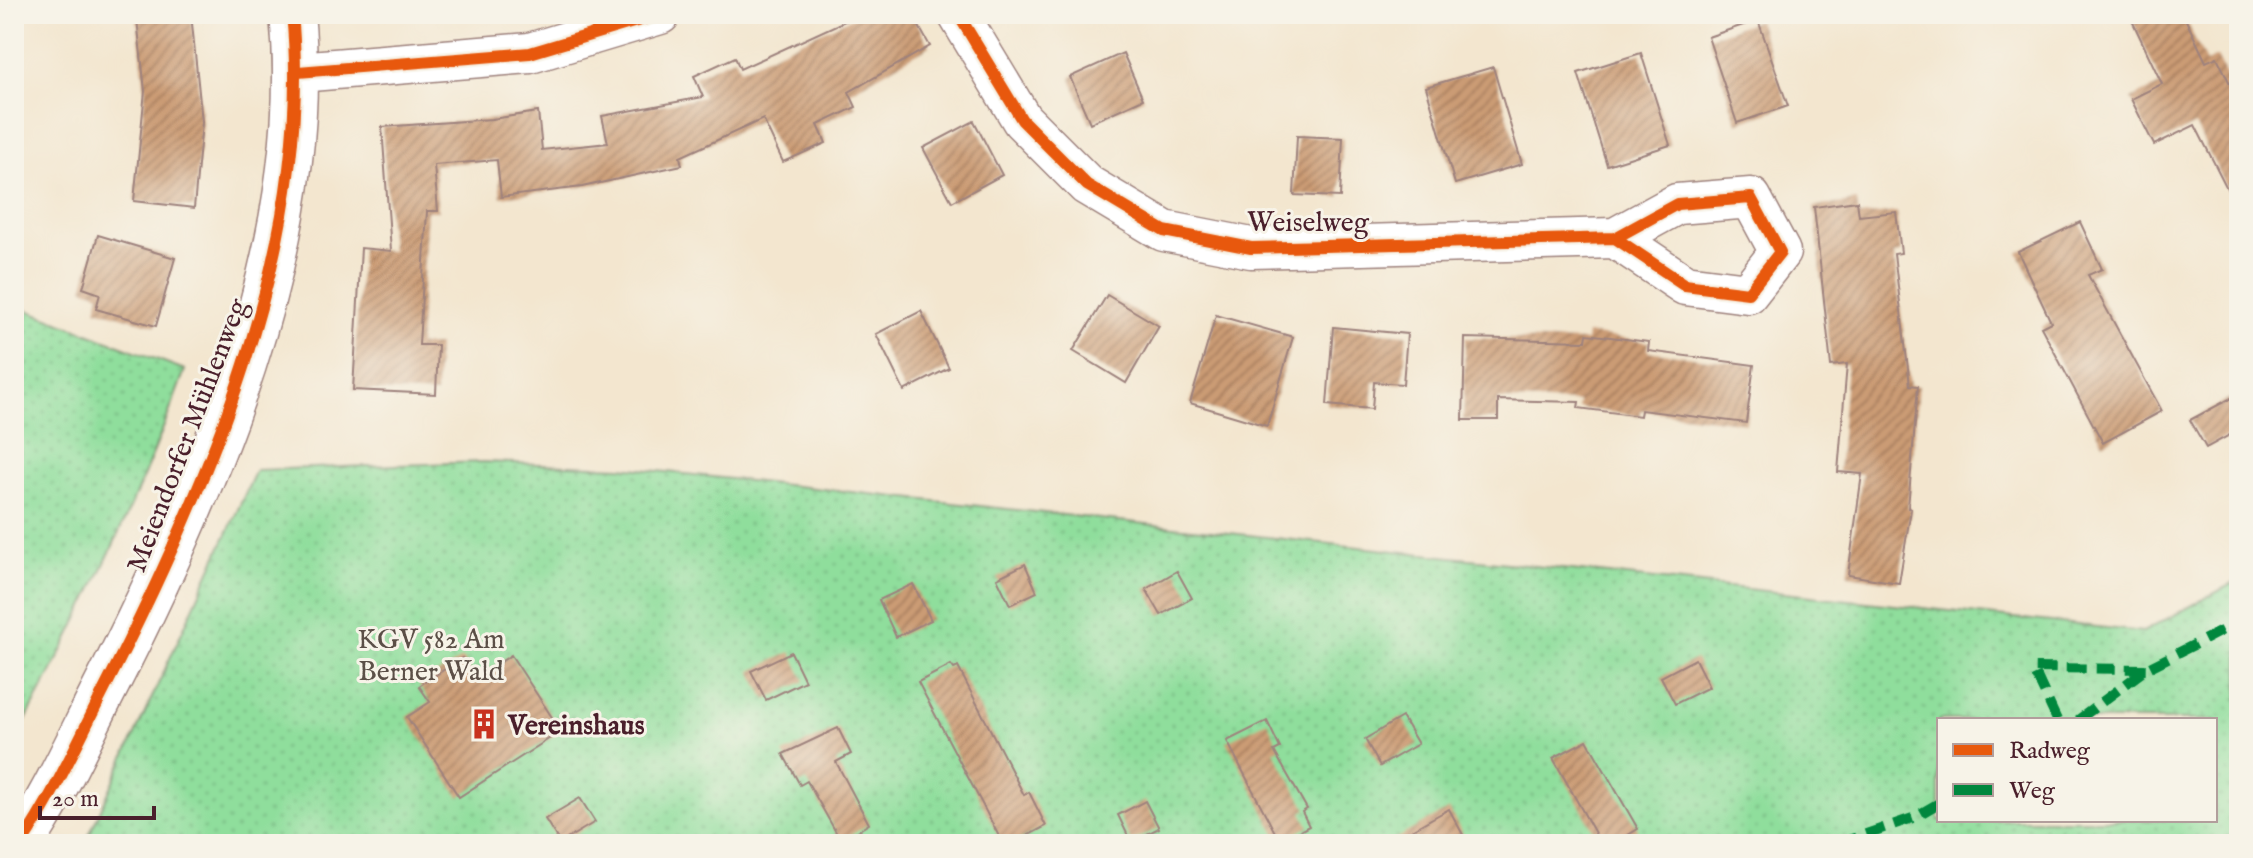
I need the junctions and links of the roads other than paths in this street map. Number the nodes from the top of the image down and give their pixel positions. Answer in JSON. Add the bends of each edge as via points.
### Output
{"nodes":[{"id":1,"x":292,"y":14,"type":"edge"},
{"id":2,"x":660,"y":14,"type":"edge"},
{"id":3,"x":958,"y":14,"type":"edge"},
{"id":4,"x":298,"y":72,"type":"junction"},
{"id":5,"x":1615,"y":238,"type":"dead end"},
{"id":6,"x":21,"y":844,"type":"edge"}],
"edges":[{"from":1,"to":4,"type":"street","name":"Meiendorfer Mühlenweg"},
{"from":2,"to":4,"type":"street","via":[[530,53]]},
{"from":3,"to":5,"type":"street","name":"Weiselweg","via":[[1022,120],[1087,185],[1164,231],[1251,248]]},
{"from":4,"to":6,"type":"street","name":"Meiendorfer Mühlenweg","via":[[295,135],[279,233],[223,419],[136,628],[42,814]]}]}
